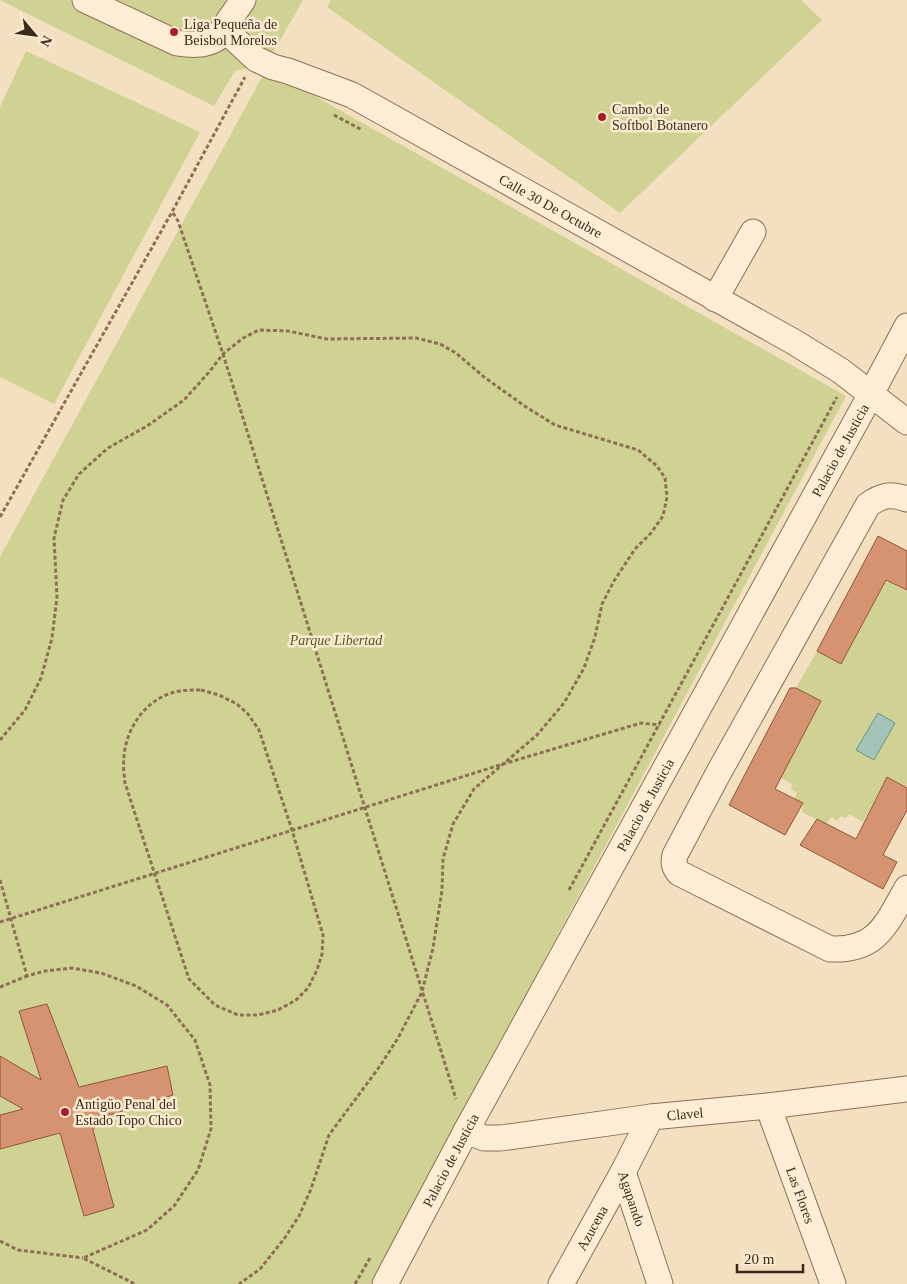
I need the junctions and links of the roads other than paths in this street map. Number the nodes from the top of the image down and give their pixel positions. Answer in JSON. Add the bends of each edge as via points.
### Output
{"nodes":[{"id":1,"x":85,"y":0,"type":"edge"},
{"id":2,"x":243,"y":0,"type":"edge"},
{"id":3,"x":224,"y":30,"type":"junction"},
{"id":4,"x":752,"y":232,"type":"dead end"},
{"id":5,"x":715,"y":299,"type":"junction"},
{"id":6,"x":907,"y":326,"type":"edge"},
{"id":7,"x":871,"y":394,"type":"junction"},
{"id":8,"x":907,"y":422,"type":"edge"},
{"id":9,"x":907,"y":499,"type":"edge"},
{"id":10,"x":907,"y":888,"type":"edge"},
{"id":11,"x":907,"y":1089,"type":"edge"},
{"id":12,"x":768,"y":1106,"type":"junction"},
{"id":13,"x":651,"y":1117,"type":"junction"},
{"id":14,"x":466,"y":1131,"type":"junction"},
{"id":15,"x":623,"y":1172,"type":"junction"},
{"id":16,"x":384,"y":1284,"type":"edge"},
{"id":17,"x":561,"y":1284,"type":"edge"},
{"id":18,"x":660,"y":1284,"type":"edge"},
{"id":19,"x":833,"y":1284,"type":"edge"}],
"edges":[{"from":1,"to":3,"type":"street","via":[[177,43],[192,46],[210,43]]},
{"from":2,"to":3,"type":"street"},
{"from":3,"to":5,"type":"street","name":"Calle 30 De Octubre","via":[[256,59],[352,95]]},
{"from":4,"to":5,"type":"street"},
{"from":5,"to":7,"type":"street","name":"Calle 30 De Octubre","via":[[794,342]]},
{"from":6,"to":7,"type":"street","name":"Palacio de Justicia"},
{"from":7,"to":8,"type":"street","name":"Calle 30 De Octubre"},
{"from":7,"to":14,"type":"street","name":"Palacio de Justicia"},
{"from":9,"to":10,"type":"street","via":[[889,495],[878,497],[868,505],[719,772],[675,855],[674,868],[830,949],[846,950],[869,941],[886,923]]},
{"from":11,"to":12,"type":"street","name":"Clavel"},
{"from":12,"to":13,"type":"street","name":"Clavel"},
{"from":12,"to":19,"type":"street","name":"Las Flores"},
{"from":13,"to":14,"type":"street","name":"Clavel","via":[[500,1138],[484,1138]]},
{"from":13,"to":15,"type":"street","name":"Agapando"},
{"from":14,"to":16,"type":"street","name":"Palacio de Justicia"},
{"from":15,"to":17,"type":"street","name":"Azucena"},
{"from":15,"to":18,"type":"street","name":"Agapando"}]}
